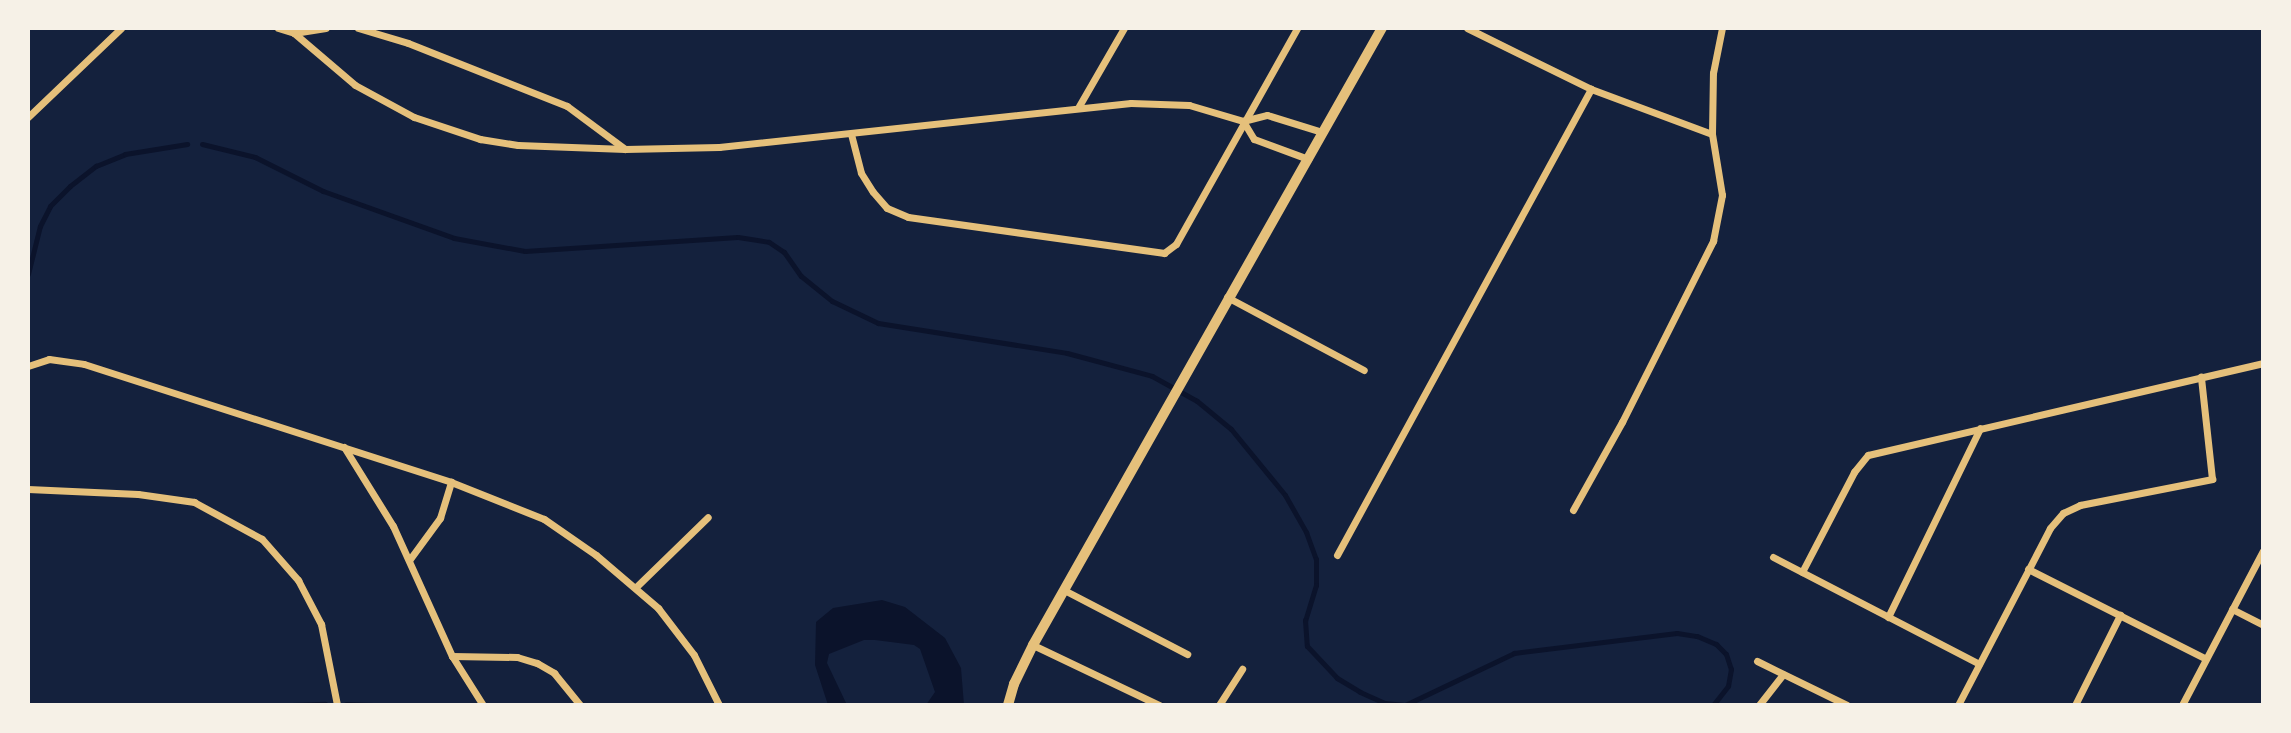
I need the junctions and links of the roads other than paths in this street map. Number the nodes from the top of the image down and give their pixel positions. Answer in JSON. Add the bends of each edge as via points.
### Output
{"nodes":[{"id":1,"x":121,"y":28,"type":"edge"},
{"id":2,"x":278,"y":28,"type":"edge"},
{"id":3,"x":326,"y":28,"type":"edge"},
{"id":4,"x":358,"y":28,"type":"edge"},
{"id":5,"x":1124,"y":28,"type":"edge"},
{"id":6,"x":1297,"y":28,"type":"edge"},
{"id":7,"x":1382,"y":28,"type":"edge"},
{"id":8,"x":1467,"y":28,"type":"edge"},
{"id":9,"x":1722,"y":28,"type":"edge"},
{"id":10,"x":294,"y":33,"type":"junction"},
{"id":11,"x":1591,"y":89,"type":"junction"},
{"id":12,"x":1079,"y":106,"type":"junction"},
{"id":13,"x":28,"y":117,"type":"edge"},
{"id":14,"x":1243,"y":121,"type":"junction"},
{"id":15,"x":1322,"y":132,"type":"junction"},
{"id":16,"x":851,"y":134,"type":"junction"},
{"id":17,"x":1712,"y":134,"type":"junction"},
{"id":18,"x":625,"y":149,"type":"junction"},
{"id":19,"x":1308,"y":159,"type":"junction"},
{"id":20,"x":1227,"y":297,"type":"junction"},
{"id":21,"x":2263,"y":363,"type":"edge"},
{"id":22,"x":28,"y":366,"type":"edge"},
{"id":23,"x":1364,"y":370,"type":"dead end"},
{"id":24,"x":2201,"y":377,"type":"junction"},
{"id":25,"x":1980,"y":428,"type":"junction"},
{"id":26,"x":344,"y":447,"type":"junction"},
{"id":27,"x":451,"y":482,"type":"junction"},
{"id":28,"x":28,"y":489,"type":"edge"},
{"id":29,"x":1573,"y":510,"type":"dead end"},
{"id":30,"x":708,"y":517,"type":"dead end"},
{"id":31,"x":2263,"y":551,"type":"edge"},
{"id":32,"x":1337,"y":555,"type":"dead end"},
{"id":33,"x":1773,"y":557,"type":"dead end"},
{"id":34,"x":410,"y":559,"type":"junction"},
{"id":35,"x":2028,"y":569,"type":"junction"},
{"id":36,"x":1802,"y":572,"type":"junction"},
{"id":37,"x":636,"y":587,"type":"junction"},
{"id":38,"x":1064,"y":590,"type":"junction"},
{"id":39,"x":2232,"y":609,"type":"junction"},
{"id":40,"x":2120,"y":615,"type":"junction"},
{"id":41,"x":1888,"y":617,"type":"junction"},
{"id":42,"x":2263,"y":625,"type":"edge"},
{"id":43,"x":1033,"y":645,"type":"junction"},
{"id":44,"x":1187,"y":654,"type":"dead end"},
{"id":45,"x":452,"y":656,"type":"junction"},
{"id":46,"x":2206,"y":659,"type":"junction"},
{"id":47,"x":1757,"y":661,"type":"dead end"},
{"id":48,"x":1979,"y":664,"type":"junction"},
{"id":49,"x":1242,"y":669,"type":"dead end"},
{"id":50,"x":1783,"y":674,"type":"junction"},
{"id":51,"x":337,"y":705,"type":"edge"},
{"id":52,"x":483,"y":705,"type":"edge"},
{"id":53,"x":580,"y":705,"type":"edge"},
{"id":54,"x":719,"y":705,"type":"edge"},
{"id":55,"x":1008,"y":705,"type":"edge"},
{"id":56,"x":1159,"y":705,"type":"edge"},
{"id":57,"x":1219,"y":705,"type":"edge"},
{"id":58,"x":1759,"y":705,"type":"edge"},
{"id":59,"x":1847,"y":705,"type":"edge"},
{"id":60,"x":1958,"y":705,"type":"edge"},
{"id":61,"x":2075,"y":705,"type":"edge"},
{"id":62,"x":2182,"y":705,"type":"edge"}],
"edges":[{"from":1,"to":13,"type":"street"},
{"from":2,"to":10,"type":"street"},
{"from":3,"to":10,"type":"street"},
{"from":4,"to":18,"type":"street","via":[[567,106]]},
{"from":5,"to":12,"type":"street"},
{"from":6,"to":14,"type":"street"},
{"from":7,"to":15,"type":"main road"},
{"from":8,"to":11,"type":"street"},
{"from":9,"to":17,"type":"street","via":[[1713,73]]},
{"from":10,"to":18,"type":"street","via":[[355,85],[414,117],[480,139],[518,145]]},
{"from":11,"to":17,"type":"street"},
{"from":11,"to":32,"type":"street"},
{"from":12,"to":14,"type":"street","via":[[1163,102]]},
{"from":12,"to":16,"type":"street"},
{"from":14,"to":15,"type":"street","via":[[1267,115]]},
{"from":14,"to":16,"type":"street","via":[[1176,244],[1159,253],[908,217],[887,208],[873,192],[861,173]]},
{"from":14,"to":19,"type":"street","via":[[1254,139]]},
{"from":15,"to":19,"type":"main road"},
{"from":16,"to":18,"type":"street","via":[[719,147]]},
{"from":17,"to":29,"type":"street","via":[[1722,195],[1713,241]]},
{"from":19,"to":20,"type":"main road"},
{"from":20,"to":23,"type":"street"},
{"from":20,"to":38,"type":"main road"},
{"from":21,"to":24,"type":"street"},
{"from":22,"to":26,"type":"street","via":[[65,360]]},
{"from":24,"to":25,"type":"street"},
{"from":24,"to":35,"type":"street","via":[[2212,479],[2073,508],[2050,528]]},
{"from":25,"to":36,"type":"street","via":[[1863,459]]},
{"from":25,"to":41,"type":"street"},
{"from":26,"to":27,"type":"street"},
{"from":26,"to":34,"type":"street"},
{"from":27,"to":34,"type":"street","via":[[433,531]]},
{"from":27,"to":37,"type":"street","via":[[544,519]]},
{"from":28,"to":51,"type":"street","via":[[194,502],[262,539],[298,580],[321,624]]},
{"from":30,"to":37,"type":"street"},
{"from":31,"to":39,"type":"street"},
{"from":33,"to":36,"type":"street"},
{"from":34,"to":45,"type":"street"},
{"from":35,"to":40,"type":"street"},
{"from":35,"to":48,"type":"street"},
{"from":36,"to":41,"type":"street"},
{"from":37,"to":54,"type":"street","via":[[694,655]]},
{"from":38,"to":43,"type":"main road"},
{"from":38,"to":44,"type":"street"},
{"from":39,"to":42,"type":"street"},
{"from":39,"to":46,"type":"street"},
{"from":40,"to":46,"type":"street"},
{"from":40,"to":61,"type":"street"},
{"from":41,"to":48,"type":"street"},
{"from":43,"to":55,"type":"main road"},
{"from":43,"to":56,"type":"street"},
{"from":45,"to":52,"type":"street"},
{"from":45,"to":53,"type":"street","via":[[517,657],[537,663],[554,673]]},
{"from":46,"to":62,"type":"street"},
{"from":47,"to":50,"type":"street"},
{"from":48,"to":60,"type":"street"},
{"from":49,"to":57,"type":"street"},
{"from":50,"to":58,"type":"street"},
{"from":50,"to":59,"type":"street"}]}
